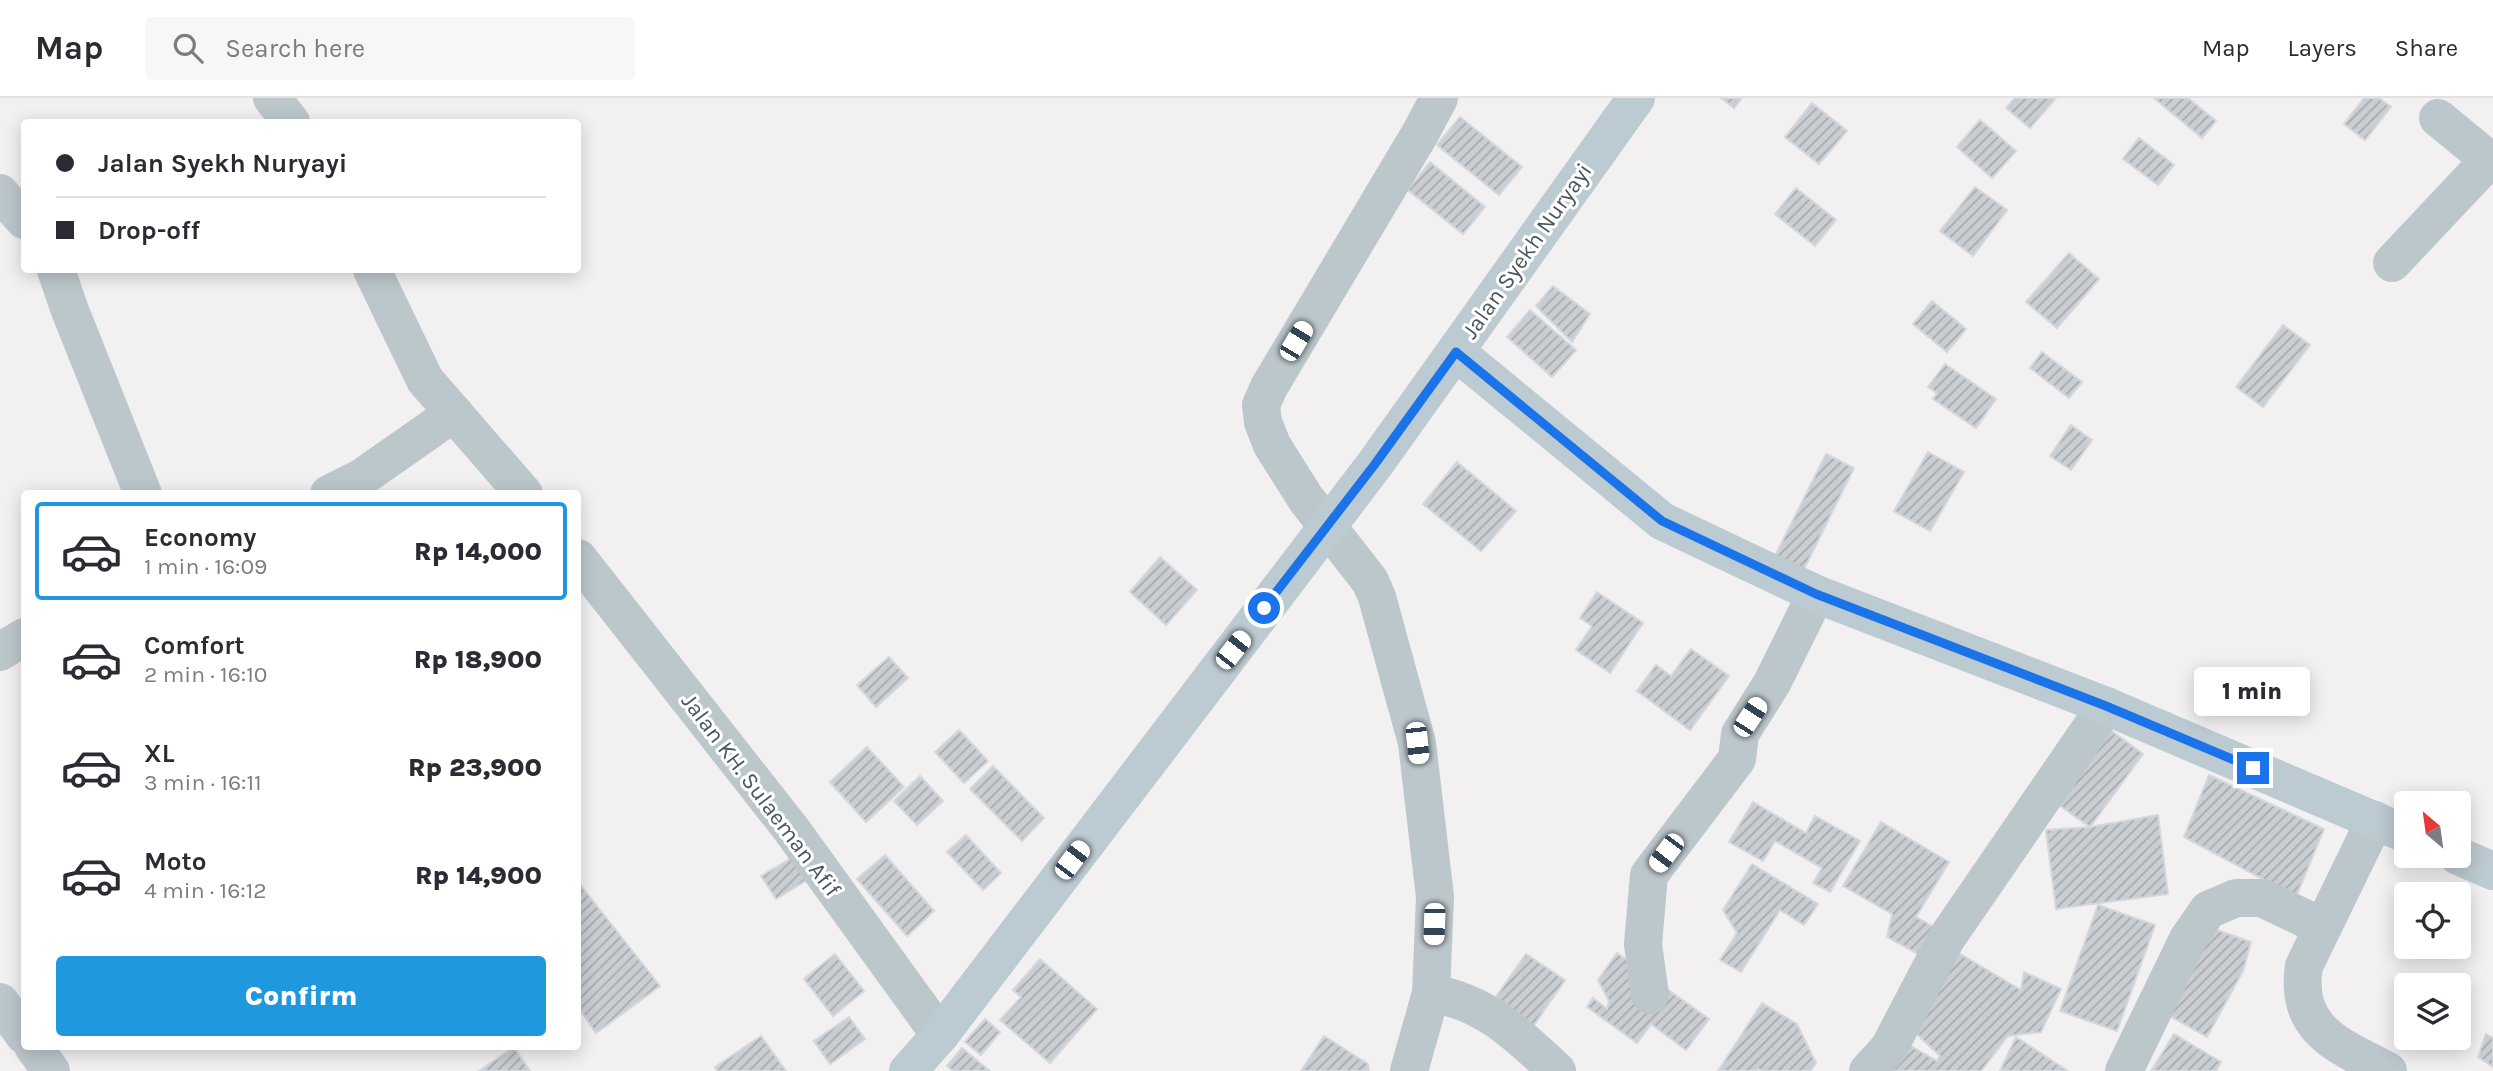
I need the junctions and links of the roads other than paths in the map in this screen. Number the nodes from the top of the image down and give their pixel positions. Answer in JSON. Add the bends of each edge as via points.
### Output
{"nodes":[{"id":1,"x":272,"y":98,"type":"edge"},
{"id":2,"x":1439,"y":98,"type":"edge"},
{"id":3,"x":1636,"y":98,"type":"edge"},
{"id":4,"x":2438,"y":118,"type":"dead end"},
{"id":5,"x":289,"y":119,"type":"edge"},
{"id":6,"x":2491,"y":161,"type":"edge"},
{"id":7,"x":0,"y":192,"type":"edge"},
{"id":8,"x":21,"y":216,"type":"edge"},
{"id":9,"x":2392,"y":263,"type":"dead end"},
{"id":10,"x":57,"y":273,"type":"edge"},
{"id":11,"x":373,"y":273,"type":"edge"},
{"id":12,"x":1456,"y":352,"type":"junction"},
{"id":13,"x":454,"y":413,"type":"junction"},
{"id":14,"x":141,"y":490,"type":"edge"},
{"id":15,"x":337,"y":490,"type":"edge"},
{"id":16,"x":521,"y":490,"type":"edge"},
{"id":17,"x":1333,"y":519,"type":"junction"},
{"id":18,"x":581,"y":562,"type":"edge"},
{"id":19,"x":1816,"y":594,"type":"junction"},
{"id":20,"x":21,"y":640,"type":"edge"},
{"id":21,"x":0,"y":652,"type":"edge"},
{"id":22,"x":2106,"y":706,"type":"junction"},
{"id":23,"x":2391,"y":827,"type":"edge"},
{"id":24,"x":2471,"y":862,"type":"edge"},
{"id":25,"x":2493,"y":871,"type":"edge"},
{"id":26,"x":2323,"y":927,"type":"junction"},
{"id":27,"x":1650,"y":995,"type":"dead end"},
{"id":28,"x":1456,"y":1000,"type":"junction"},
{"id":29,"x":0,"y":1002,"type":"edge"},
{"id":30,"x":21,"y":1031,"type":"edge"},
{"id":31,"x":940,"y":1035,"type":"junction"},
{"id":32,"x":36,"y":1050,"type":"edge"},
{"id":33,"x":2328,"y":1057,"type":"edge"},
{"id":34,"x":51,"y":1071,"type":"edge"},
{"id":35,"x":908,"y":1071,"type":"edge"},
{"id":36,"x":1409,"y":1071,"type":"edge"},
{"id":37,"x":1557,"y":1071,"type":"edge"},
{"id":38,"x":1868,"y":1071,"type":"edge"},
{"id":39,"x":2123,"y":1071,"type":"edge"},
{"id":40,"x":2388,"y":1071,"type":"edge"}],
"edges":[{"from":1,"to":5,"type":"street"},
{"from":2,"to":17,"type":"street","via":[[1261,405],[1272,445],[1306,499]]},
{"from":3,"to":12,"type":"main road","name":"Jalan Syekh Nuryayi"},
{"from":4,"to":6,"type":"street"},
{"from":6,"to":9,"type":"street"},
{"from":7,"to":8,"type":"street"},
{"from":10,"to":14,"type":"street"},
{"from":11,"to":13,"type":"street","via":[[425,380]]},
{"from":12,"to":17,"type":"main road","name":"Jalan Syekh Nuryayi"},
{"from":12,"to":19,"type":"main road","via":[[1662,521]]},
{"from":13,"to":15,"type":"street"},
{"from":13,"to":16,"type":"street"},
{"from":17,"to":28,"type":"street","via":[[1377,597],[1417,743],[1435,897]]},
{"from":17,"to":31,"type":"main road","name":"Jalan Syekh Nuryayi"},
{"from":18,"to":31,"type":"street","name":"Jalan KH. Sulaeman Afif","via":[[790,829]]},
{"from":19,"to":22,"type":"main road"},
{"from":19,"to":27,"type":"street","via":[[1772,683],[1740,733],[1737,759],[1649,875],[1643,944]]},
{"from":20,"to":21,"type":"street"},
{"from":22,"to":23,"type":"main road"},
{"from":22,"to":38,"type":"street","via":[[1946,939],[1889,1048]]},
{"from":23,"to":26,"type":"street"},
{"from":24,"to":25,"type":"main road"},
{"from":26,"to":33,"type":"street","via":[[2304,966],[2302,990]]},
{"from":26,"to":39,"type":"street","via":[[2262,898],[2236,898],[2208,910],[2188,939]]},
{"from":28,"to":36,"type":"street"},
{"from":28,"to":37,"type":"street","via":[[1505,1024]]},
{"from":29,"to":30,"type":"street"},
{"from":31,"to":35,"type":"main road","name":"Jalan Syekh Nuryayi"},
{"from":32,"to":34,"type":"street"},
{"from":33,"to":40,"type":"street"}]}
